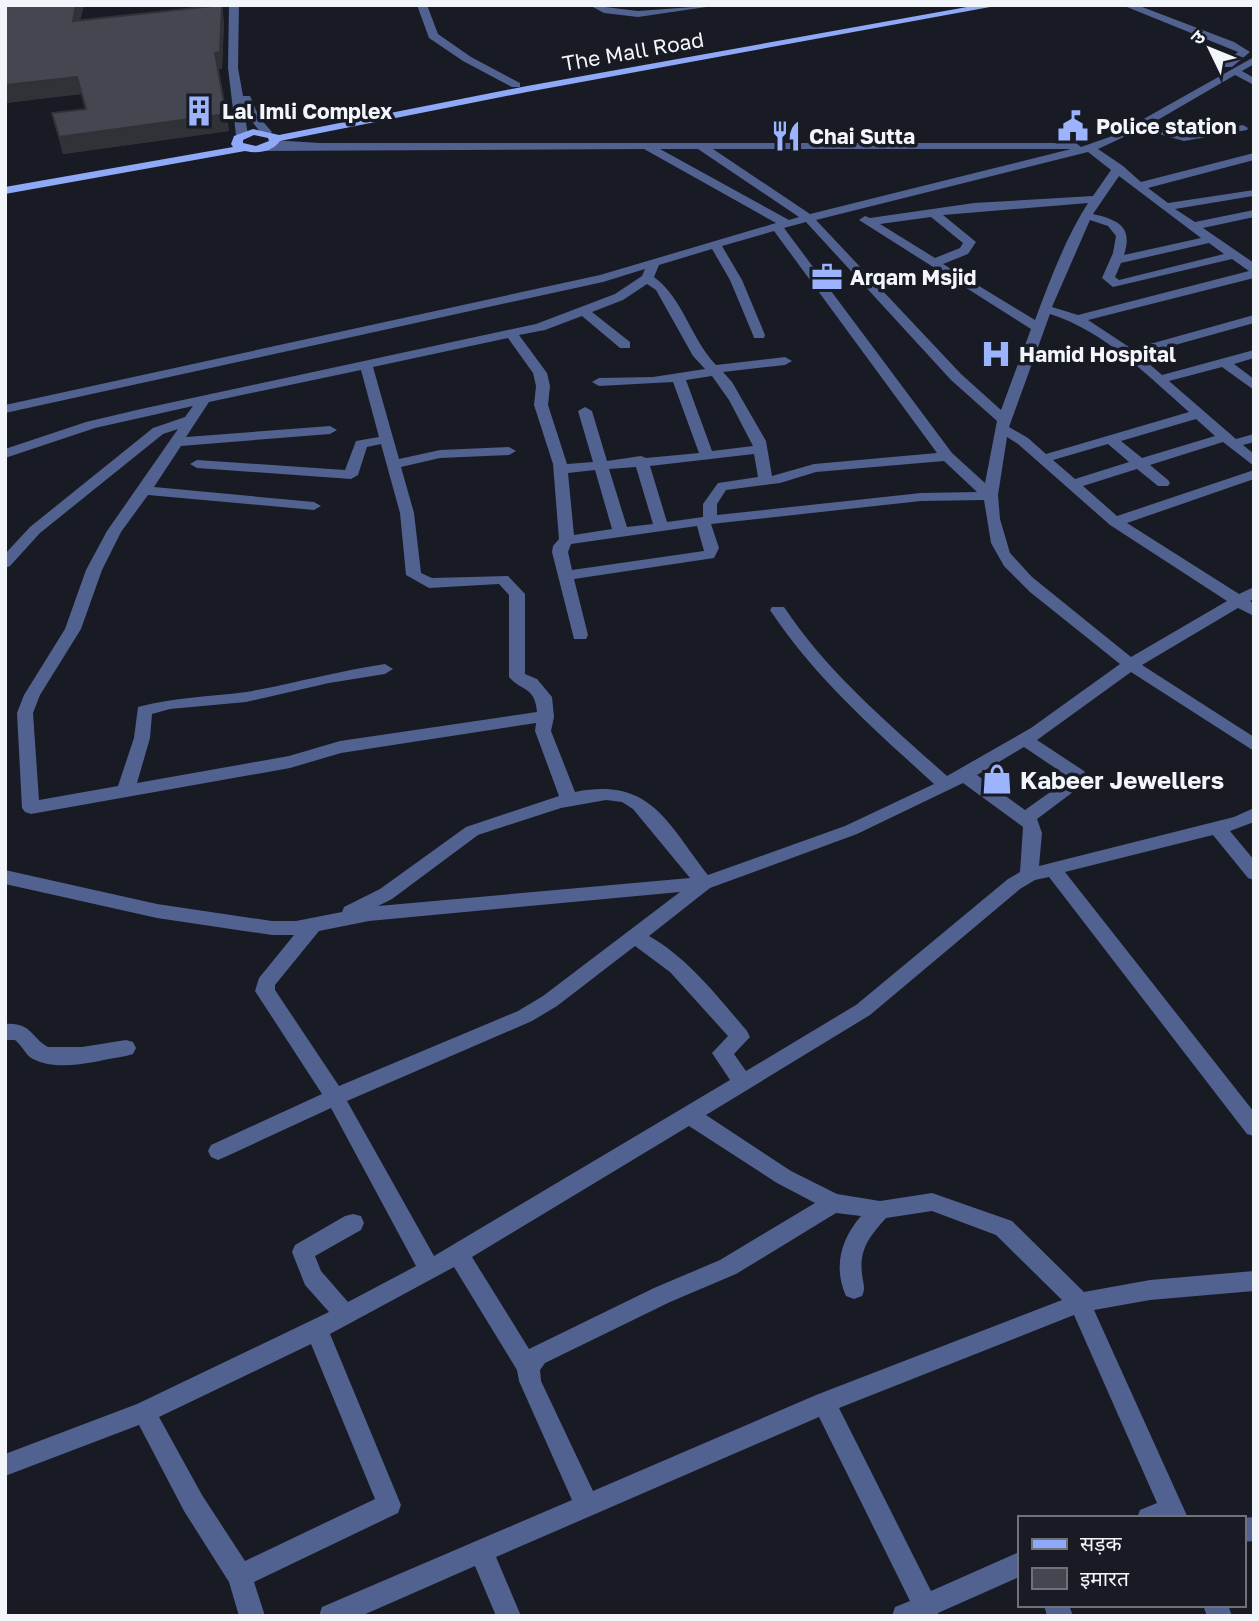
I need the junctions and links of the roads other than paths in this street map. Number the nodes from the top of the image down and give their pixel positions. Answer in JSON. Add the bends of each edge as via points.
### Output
{"nodes":[{"id":1,"x":234,"y":5,"type":"edge"},
{"id":2,"x":422,"y":5,"type":"edge"},
{"id":3,"x":594,"y":5,"type":"edge"},
{"id":4,"x":715,"y":5,"type":"edge"},
{"id":5,"x":961,"y":5,"type":"edge"},
{"id":6,"x":996,"y":5,"type":"edge"},
{"id":7,"x":1127,"y":5,"type":"edge"},
{"id":8,"x":1148,"y":5,"type":"edge"},
{"id":9,"x":915,"y":17,"type":"junction"},
{"id":10,"x":1252,"y":52,"type":"edge"},
{"id":11,"x":1236,"y":72,"type":"junction"},
{"id":12,"x":1254,"y":82,"type":"edge"},
{"id":13,"x":511,"y":88,"type":"junction"},
{"id":14,"x":239,"y":90,"type":"junction"},
{"id":15,"x":1138,"y":125,"type":"junction"},
{"id":16,"x":1243,"y":128,"type":"dead end"},
{"id":17,"x":272,"y":137,"type":"junction"},
{"id":18,"x":1109,"y":139,"type":"junction"},
{"id":19,"x":241,"y":142,"type":"junction"},
{"id":20,"x":642,"y":144,"type":"junction"},
{"id":21,"x":698,"y":144,"type":"junction"},
{"id":22,"x":320,"y":146,"type":"junction"},
{"id":23,"x":1090,"y":148,"type":"junction"},
{"id":24,"x":262,"y":149,"type":"junction"},
{"id":25,"x":1254,"y":156,"type":"edge"},
{"id":26,"x":1119,"y":168,"type":"junction"},
{"id":27,"x":953,"y":183,"type":"junction"},
{"id":28,"x":5,"y":184,"type":"edge"},
{"id":29,"x":1140,"y":186,"type":"junction"},
{"id":30,"x":5,"y":191,"type":"edge"},
{"id":31,"x":1098,"y":193,"type":"junction"},
{"id":32,"x":1253,"y":193,"type":"edge"},
{"id":33,"x":1166,"y":207,"type":"junction"},
{"id":34,"x":847,"y":208,"type":"junction"},
{"id":35,"x":932,"y":212,"type":"junction"},
{"id":36,"x":1254,"y":213,"type":"edge"},
{"id":37,"x":1084,"y":215,"type":"junction"},
{"id":38,"x":808,"y":218,"type":"junction"},
{"id":39,"x":868,"y":222,"type":"junction"},
{"id":40,"x":782,"y":225,"type":"junction"},
{"id":41,"x":1195,"y":226,"type":"junction"},
{"id":42,"x":1213,"y":239,"type":"junction"},
{"id":43,"x":715,"y":244,"type":"junction"},
{"id":44,"x":1235,"y":255,"type":"junction"},
{"id":45,"x":1115,"y":261,"type":"junction"},
{"id":46,"x":654,"y":263,"type":"junction"},
{"id":47,"x":934,"y":263,"type":"junction"},
{"id":48,"x":1254,"y":269,"type":"edge"},
{"id":49,"x":1254,"y":274,"type":"edge"},
{"id":50,"x":647,"y":278,"type":"junction"},
{"id":51,"x":1045,"y":309,"type":"junction"},
{"id":52,"x":584,"y":312,"type":"junction"},
{"id":53,"x":1078,"y":319,"type":"junction"},
{"id":54,"x":1254,"y":319,"type":"edge"},
{"id":55,"x":1038,"y":328,"type":"junction"},
{"id":56,"x":512,"y":334,"type":"junction"},
{"id":57,"x":758,"y":335,"type":"dead end"},
{"id":58,"x":625,"y":345,"type":"dead end"},
{"id":59,"x":1130,"y":354,"type":"junction"},
{"id":60,"x":1254,"y":354,"type":"edge"},
{"id":61,"x":785,"y":361,"type":"dead end"},
{"id":62,"x":1224,"y":362,"type":"junction"},
{"id":63,"x":366,"y":365,"type":"junction"},
{"id":64,"x":714,"y":370,"type":"junction"},
{"id":65,"x":678,"y":378,"type":"junction"},
{"id":66,"x":1159,"y":380,"type":"junction"},
{"id":67,"x":599,"y":382,"type":"dead end"},
{"id":68,"x":1254,"y":386,"type":"edge"},
{"id":69,"x":202,"y":401,"type":"junction"},
{"id":70,"x":5,"y":409,"type":"edge"},
{"id":71,"x":585,"y":411,"type":"dead end"},
{"id":72,"x":1198,"y":414,"type":"junction"},
{"id":73,"x":191,"y":420,"type":"junction"},
{"id":74,"x":1003,"y":424,"type":"junction"},
{"id":75,"x":330,"y":430,"type":"dead end"},
{"id":76,"x":1254,"y":438,"type":"edge"},
{"id":77,"x":388,"y":439,"type":"junction"},
{"id":78,"x":1110,"y":439,"type":"junction"},
{"id":79,"x":1229,"y":441,"type":"junction"},
{"id":80,"x":177,"y":442,"type":"junction"},
{"id":81,"x":761,"y":449,"type":"junction"},
{"id":82,"x":509,"y":451,"type":"dead end"},
{"id":83,"x":5,"y":454,"type":"edge"},
{"id":84,"x":707,"y":456,"type":"junction"},
{"id":85,"x":947,"y":456,"type":"junction"},
{"id":86,"x":1042,"y":459,"type":"junction"},
{"id":87,"x":641,"y":460,"type":"junction"},
{"id":88,"x":1254,"y":462,"type":"edge"},
{"id":89,"x":197,"y":464,"type":"dead end"},
{"id":90,"x":394,"y":464,"type":"junction"},
{"id":91,"x":601,"y":464,"type":"junction"},
{"id":92,"x":1139,"y":464,"type":"junction"},
{"id":93,"x":560,"y":469,"type":"junction"},
{"id":94,"x":1254,"y":474,"type":"edge"},
{"id":95,"x":766,"y":481,"type":"junction"},
{"id":96,"x":1163,"y":483,"type":"dead end"},
{"id":97,"x":1071,"y":485,"type":"junction"},
{"id":98,"x":145,"y":490,"type":"junction"},
{"id":99,"x":990,"y":496,"type":"junction"},
{"id":100,"x":314,"y":506,"type":"dead end"},
{"id":101,"x":706,"y":521,"type":"junction"},
{"id":102,"x":1115,"y":522,"type":"junction"},
{"id":103,"x":661,"y":527,"type":"junction"},
{"id":104,"x":621,"y":533,"type":"junction"},
{"id":105,"x":567,"y":540,"type":"junction"},
{"id":106,"x":5,"y":563,"type":"edge"},
{"id":107,"x":566,"y":576,"type":"junction"},
{"id":108,"x":1249,"y":602,"type":"edge"},
{"id":109,"x":778,"y":610,"type":"dead end"},
{"id":110,"x":580,"y":635,"type":"dead end"},
{"id":111,"x":1131,"y":664,"type":"junction"},
{"id":112,"x":384,"y":669,"type":"dead end"},
{"id":113,"x":546,"y":717,"type":"junction"},
{"id":114,"x":1024,"y":739,"type":"junction"},
{"id":115,"x":1254,"y":746,"type":"edge"},
{"id":116,"x":965,"y":775,"type":"junction"},
{"id":117,"x":946,"y":785,"type":"junction"},
{"id":118,"x":126,"y":790,"type":"junction"},
{"id":119,"x":561,"y":802,"type":"junction"},
{"id":120,"x":1254,"y":814,"type":"edge"},
{"id":121,"x":1026,"y":818,"type":"junction"},
{"id":122,"x":1217,"y":827,"type":"junction"},
{"id":123,"x":1052,"y":867,"type":"junction"},
{"id":124,"x":1254,"y":873,"type":"edge"},
{"id":125,"x":1029,"y":875,"type":"junction"},
{"id":126,"x":5,"y":877,"type":"edge"},
{"id":127,"x":704,"y":883,"type":"junction"},
{"id":128,"x":338,"y":918,"type":"junction"},
{"id":129,"x":314,"y":923,"type":"junction"},
{"id":130,"x":634,"y":936,"type":"junction"},
{"id":131,"x":5,"y":1032,"type":"edge"},
{"id":132,"x":126,"y":1048,"type":"dead end"},
{"id":133,"x":743,"y":1082,"type":"junction"},
{"id":134,"x":335,"y":1097,"type":"junction"},
{"id":135,"x":688,"y":1115,"type":"junction"},
{"id":136,"x":1254,"y":1128,"type":"edge"},
{"id":137,"x":218,"y":1151,"type":"dead end"},
{"id":138,"x":835,"y":1203,"type":"junction"},
{"id":139,"x":880,"y":1210,"type":"junction"},
{"id":140,"x":353,"y":1223,"type":"dead end"},
{"id":141,"x":458,"y":1254,"type":"junction"},
{"id":142,"x":430,"y":1270,"type":"junction"},
{"id":143,"x":1254,"y":1282,"type":"edge"},
{"id":144,"x":854,"y":1289,"type":"dead end"},
{"id":145,"x":1080,"y":1303,"type":"junction"},
{"id":146,"x":346,"y":1315,"type":"junction"},
{"id":147,"x":317,"y":1330,"type":"junction"},
{"id":148,"x":528,"y":1367,"type":"junction"},
{"id":149,"x":824,"y":1403,"type":"junction"},
{"id":150,"x":145,"y":1412,"type":"junction"},
{"id":151,"x":5,"y":1465,"type":"edge"},
{"id":152,"x":587,"y":1506,"type":"junction"},
{"id":153,"x":1166,"y":1515,"type":"edge"},
{"id":154,"x":481,"y":1552,"type":"junction"},
{"id":155,"x":1018,"y":1564,"type":"edge"},
{"id":156,"x":240,"y":1576,"type":"junction"},
{"id":157,"x":919,"y":1612,"type":"edge"},
{"id":158,"x":252,"y":1616,"type":"edge"},
{"id":159,"x":331,"y":1616,"type":"edge"},
{"id":160,"x":509,"y":1616,"type":"edge"}],
"edges":[{"from":1,"to":14,"type":"street","via":[[233,68]]},
{"from":2,"to":13,"type":"street","via":[[433,36]]},
{"from":3,"to":4,"type":"street","via":[[634,15]]},
{"from":5,"to":9,"type":"main road","name":"The Mall Road"},
{"from":6,"to":9,"type":"main road","name":"The Mall Road"},
{"from":7,"to":10,"type":"street"},
{"from":8,"to":10,"type":"street","via":[[1213,28]]},
{"from":9,"to":13,"type":"main road","name":"The Mall Road"},
{"from":10,"to":11,"type":"street"},
{"from":10,"to":18,"type":"street","via":[[1164,99],[1109,133]]},
{"from":11,"to":12,"type":"street"},
{"from":11,"to":15,"type":"street"},
{"from":13,"to":17,"type":"main road","name":"The Mall Road"},
{"from":14,"to":17,"type":"street","via":[[254,118]]},
{"from":14,"to":19,"type":"street"},
{"from":15,"to":16,"type":"street","via":[[1184,138]]},
{"from":15,"to":18,"type":"street"},
{"from":17,"to":19,"type":"main road"},
{"from":17,"to":22,"type":"street"},
{"from":17,"to":24,"type":"main road"},
{"from":18,"to":23,"type":"street"},
{"from":19,"to":24,"type":"main road"},
{"from":19,"to":28,"type":"main road"},
{"from":19,"to":30,"type":"main road"},
{"from":20,"to":21,"type":"street"},
{"from":20,"to":22,"type":"street"},
{"from":20,"to":40,"type":"street"},
{"from":21,"to":23,"type":"street"},
{"from":21,"to":38,"type":"street"},
{"from":22,"to":24,"type":"street"},
{"from":23,"to":26,"type":"street"},
{"from":23,"to":27,"type":"street"},
{"from":25,"to":29,"type":"street"},
{"from":26,"to":29,"type":"street"},
{"from":26,"to":31,"type":"street"},
{"from":27,"to":31,"type":"street","via":[[976,200]]},
{"from":27,"to":34,"type":"street"},
{"from":29,"to":33,"type":"street"},
{"from":31,"to":35,"type":"street"},
{"from":31,"to":37,"type":"street"},
{"from":32,"to":33,"type":"street"},
{"from":33,"to":41,"type":"street"},
{"from":34,"to":38,"type":"street"},
{"from":34,"to":39,"type":"street"},
{"from":35,"to":39,"type":"street"},
{"from":35,"to":47,"type":"street","via":[[970,243],[964,251]]},
{"from":36,"to":41,"type":"street"},
{"from":37,"to":45,"type":"street","via":[[1119,227],[1123,242]]},
{"from":37,"to":51,"type":"street"},
{"from":38,"to":40,"type":"street"},
{"from":38,"to":74,"type":"street"},
{"from":39,"to":47,"type":"street"},
{"from":40,"to":43,"type":"street"},
{"from":40,"to":85,"type":"street"},
{"from":41,"to":42,"type":"street"},
{"from":42,"to":44,"type":"street"},
{"from":42,"to":45,"type":"street"},
{"from":43,"to":46,"type":"street"},
{"from":43,"to":57,"type":"street","via":[[736,279]]},
{"from":44,"to":45,"type":"street","via":[[1117,284],[1108,278]]},
{"from":44,"to":48,"type":"street"},
{"from":46,"to":50,"type":"street"},
{"from":46,"to":70,"type":"street","via":[[590,281]]},
{"from":47,"to":55,"type":"street"},
{"from":49,"to":53,"type":"street"},
{"from":50,"to":52,"type":"street"},
{"from":50,"to":64,"type":"street","via":[[661,288],[687,336]]},
{"from":51,"to":53,"type":"street"},
{"from":51,"to":55,"type":"street"},
{"from":52,"to":56,"type":"street"},
{"from":52,"to":58,"type":"street"},
{"from":53,"to":59,"type":"street"},
{"from":54,"to":59,"type":"street"},
{"from":55,"to":74,"type":"street"},
{"from":56,"to":63,"type":"street"},
{"from":56,"to":93,"type":"street","via":[[540,373],[541,405]]},
{"from":59,"to":66,"type":"street"},
{"from":60,"to":62,"type":"street"},
{"from":61,"to":64,"type":"street"},
{"from":62,"to":66,"type":"street"},
{"from":62,"to":68,"type":"street"},
{"from":63,"to":69,"type":"street"},
{"from":63,"to":77,"type":"street"},
{"from":64,"to":65,"type":"street"},
{"from":64,"to":81,"type":"street","via":[[736,400]]},
{"from":65,"to":67,"type":"street"},
{"from":65,"to":84,"type":"street"},
{"from":66,"to":72,"type":"street"},
{"from":69,"to":73,"type":"street"},
{"from":69,"to":83,"type":"street","via":[[90,425]]},
{"from":71,"to":91,"type":"street"},
{"from":72,"to":78,"type":"street"},
{"from":72,"to":79,"type":"street"},
{"from":73,"to":80,"type":"street"},
{"from":73,"to":106,"type":"street","via":[[158,431],[35,530]]},
{"from":74,"to":86,"type":"street"},
{"from":74,"to":99,"type":"street"},
{"from":75,"to":80,"type":"street"},
{"from":76,"to":79,"type":"street"},
{"from":77,"to":89,"type":"street","via":[[361,443],[351,475]]},
{"from":77,"to":90,"type":"street"},
{"from":78,"to":86,"type":"street"},
{"from":78,"to":92,"type":"street"},
{"from":79,"to":88,"type":"street"},
{"from":79,"to":92,"type":"street"},
{"from":80,"to":98,"type":"street"},
{"from":81,"to":84,"type":"street"},
{"from":81,"to":95,"type":"street"},
{"from":82,"to":90,"type":"street","via":[[440,454]]},
{"from":84,"to":87,"type":"street"},
{"from":85,"to":95,"type":"street","via":[[806,469]]},
{"from":85,"to":99,"type":"street"},
{"from":86,"to":97,"type":"street"},
{"from":87,"to":91,"type":"street"},
{"from":87,"to":103,"type":"street"},
{"from":90,"to":113,"type":"street","via":[[407,513],[414,575],[429,583],[503,579],[517,594],[517,677],[531,683],[544,697]]},
{"from":91,"to":93,"type":"street"},
{"from":91,"to":104,"type":"street"},
{"from":92,"to":96,"type":"street"},
{"from":92,"to":97,"type":"street"},
{"from":93,"to":105,"type":"street"},
{"from":94,"to":102,"type":"street"},
{"from":95,"to":101,"type":"street","via":[[719,488]]},
{"from":97,"to":102,"type":"street"},
{"from":98,"to":100,"type":"street"},
{"from":98,"to":118,"type":"street","via":[[114,531],[73,629],[39,681],[25,713],[31,808]]},
{"from":99,"to":101,"type":"street","via":[[921,497]]},
{"from":99,"to":111,"type":"street","via":[[998,544],[1011,564]]},
{"from":101,"to":103,"type":"street"},
{"from":101,"to":107,"type":"street","via":[[712,548],[709,555]]},
{"from":102,"to":108,"type":"street"},
{"from":103,"to":104,"type":"street"},
{"from":104,"to":105,"type":"street"},
{"from":105,"to":107,"type":"street","via":[[560,545]]},
{"from":107,"to":110,"type":"street"},
{"from":108,"to":111,"type":"street"},
{"from":109,"to":117,"type":"street","via":[[839,686]]},
{"from":111,"to":114,"type":"street"},
{"from":111,"to":115,"type":"street"},
{"from":112,"to":118,"type":"street","via":[[246,697],[144,711],[142,738]]},
{"from":113,"to":118,"type":"street","via":[[340,747],[290,762]]},
{"from":113,"to":119,"type":"street","via":[[543,731],[569,799]]},
{"from":114,"to":116,"type":"street"},
{"from":114,"to":121,"type":"street","via":[[1080,780]]},
{"from":116,"to":117,"type":"street"},
{"from":116,"to":121,"type":"street"},
{"from":117,"to":127,"type":"street","via":[[851,830]]},
{"from":119,"to":127,"type":"street","via":[[597,794],[632,799]]},
{"from":119,"to":128,"type":"street","via":[[472,831],[386,894]]},
{"from":120,"to":122,"type":"street"},
{"from":121,"to":125,"type":"street","via":[[1032,833]]},
{"from":122,"to":123,"type":"street"},
{"from":122,"to":124,"type":"street"},
{"from":123,"to":125,"type":"street"},
{"from":123,"to":136,"type":"street"},
{"from":125,"to":133,"type":"street","via":[[863,1010]]},
{"from":126,"to":129,"type":"street","via":[[208,919],[272,928]]},
{"from":127,"to":128,"type":"street"},
{"from":127,"to":130,"type":"street"},
{"from":128,"to":129,"type":"street"},
{"from":129,"to":134,"type":"street","via":[[266,983],[265,991]]},
{"from":130,"to":133,"type":"street","via":[[649,943],[740,1037],[722,1053]]},
{"from":130,"to":134,"type":"street","via":[[525,1016]]},
{"from":131,"to":132,"type":"street","via":[[22,1032],[38,1053],[46,1056]]},
{"from":133,"to":135,"type":"street"},
{"from":134,"to":137,"type":"street"},
{"from":134,"to":142,"type":"street"},
{"from":135,"to":138,"type":"street","via":[[784,1177]]},
{"from":135,"to":141,"type":"street"},
{"from":138,"to":139,"type":"street"},
{"from":138,"to":148,"type":"street","via":[[729,1267],[537,1356]]},
{"from":139,"to":144,"type":"street","via":[[854,1240],[848,1260]]},
{"from":139,"to":145,"type":"street","via":[[932,1202],[1004,1228]]},
{"from":140,"to":146,"type":"street","via":[[303,1252],[309,1273]]},
{"from":141,"to":142,"type":"street"},
{"from":141,"to":148,"type":"street"},
{"from":142,"to":146,"type":"street"},
{"from":143,"to":145,"type":"street","via":[[1150,1290]]},
{"from":145,"to":149,"type":"street"},
{"from":145,"to":153,"type":"street"},
{"from":146,"to":147,"type":"street"},
{"from":147,"to":150,"type":"street"},
{"from":147,"to":156,"type":"street","via":[[389,1505]]},
{"from":148,"to":152,"type":"street","via":[[541,1409]]},
{"from":149,"to":152,"type":"street"},
{"from":149,"to":157,"type":"street"},
{"from":150,"to":151,"type":"street"},
{"from":150,"to":156,"type":"street","via":[[193,1503]]},
{"from":152,"to":154,"type":"street"},
{"from":154,"to":159,"type":"street"},
{"from":154,"to":160,"type":"street"},
{"from":155,"to":157,"type":"street"},
{"from":156,"to":158,"type":"street"}]}
